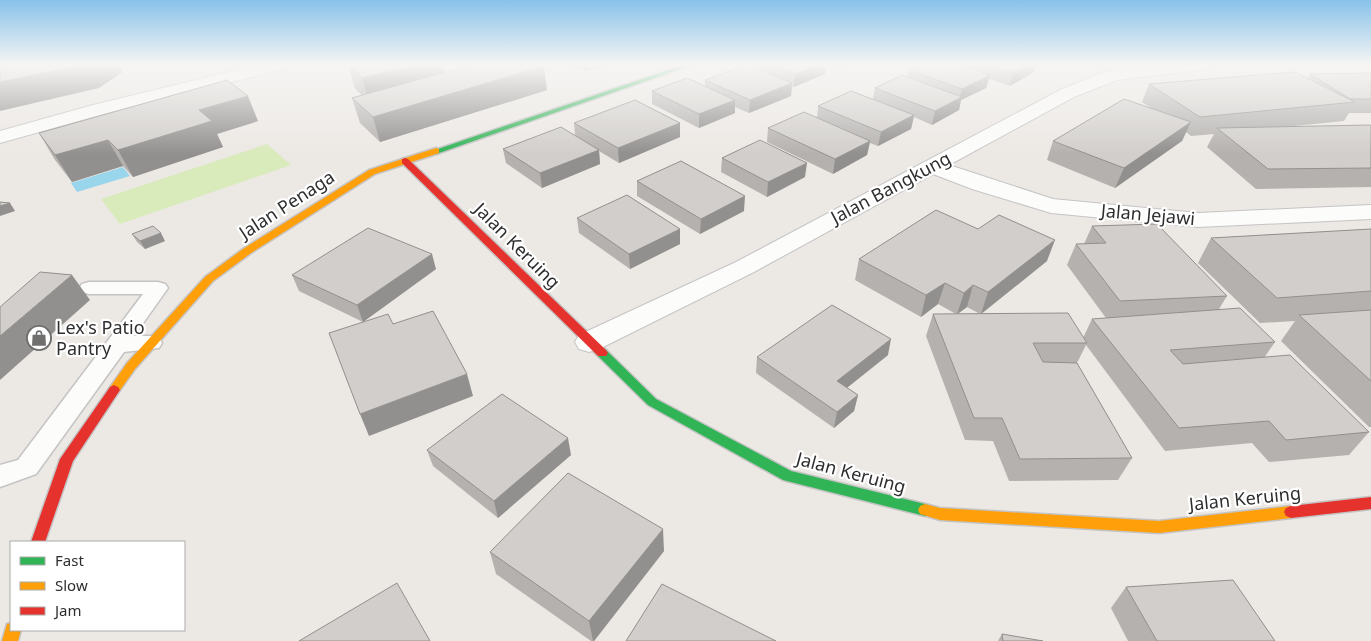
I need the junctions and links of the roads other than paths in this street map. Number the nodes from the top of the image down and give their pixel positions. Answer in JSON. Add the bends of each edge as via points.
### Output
{"nodes":[{"id":1,"x":157,"y":95,"type":"edge"},
{"id":2,"x":601,"y":95,"type":"edge"},
{"id":3,"x":1064,"y":95,"type":"edge"},
{"id":4,"x":0,"y":137,"type":"edge"},
{"id":5,"x":405,"y":161,"type":"junction"},
{"id":6,"x":932,"y":166,"type":"junction"},
{"id":7,"x":1371,"y":212,"type":"edge"},
{"id":8,"x":89,"y":288,"type":"dead end"},
{"id":9,"x":589,"y":342,"type":"junction"},
{"id":10,"x":151,"y":344,"type":"junction"},
{"id":11,"x":117,"y":345,"type":"junction"},
{"id":12,"x":0,"y":476,"type":"edge"},
{"id":13,"x":1371,"y":503,"type":"edge"},
{"id":14,"x":38,"y":541,"type":"edge"}],
"edges":[{"from":1,"to":4,"type":"street"},
{"from":2,"to":5,"type":"street","name":"Jalan Penaga"},
{"from":3,"to":6,"type":"street","name":"Jalan Bangkung"},
{"from":5,"to":9,"type":"street","name":"Jalan Keruing"},
{"from":5,"to":10,"type":"street","name":"Jalan Penaga","via":[[372,172],[247,251],[209,279]]},
{"from":6,"to":7,"type":"street","name":"Jalan Jejawi","via":[[1051,206],[1198,220]]},
{"from":6,"to":9,"type":"street","name":"Jalan Bangkung","via":[[745,267]]},
{"from":8,"to":11,"type":"lane","via":[[158,288]]},
{"from":9,"to":13,"type":"street","name":"Jalan Keruing","via":[[652,402],[788,476],[940,514],[1159,527]]},
{"from":10,"to":11,"type":"lane"},
{"from":10,"to":14,"type":"street","name":"Jalan Penaga","via":[[131,366],[68,459]]},
{"from":11,"to":12,"type":"lane","via":[[27,467]]}]}
